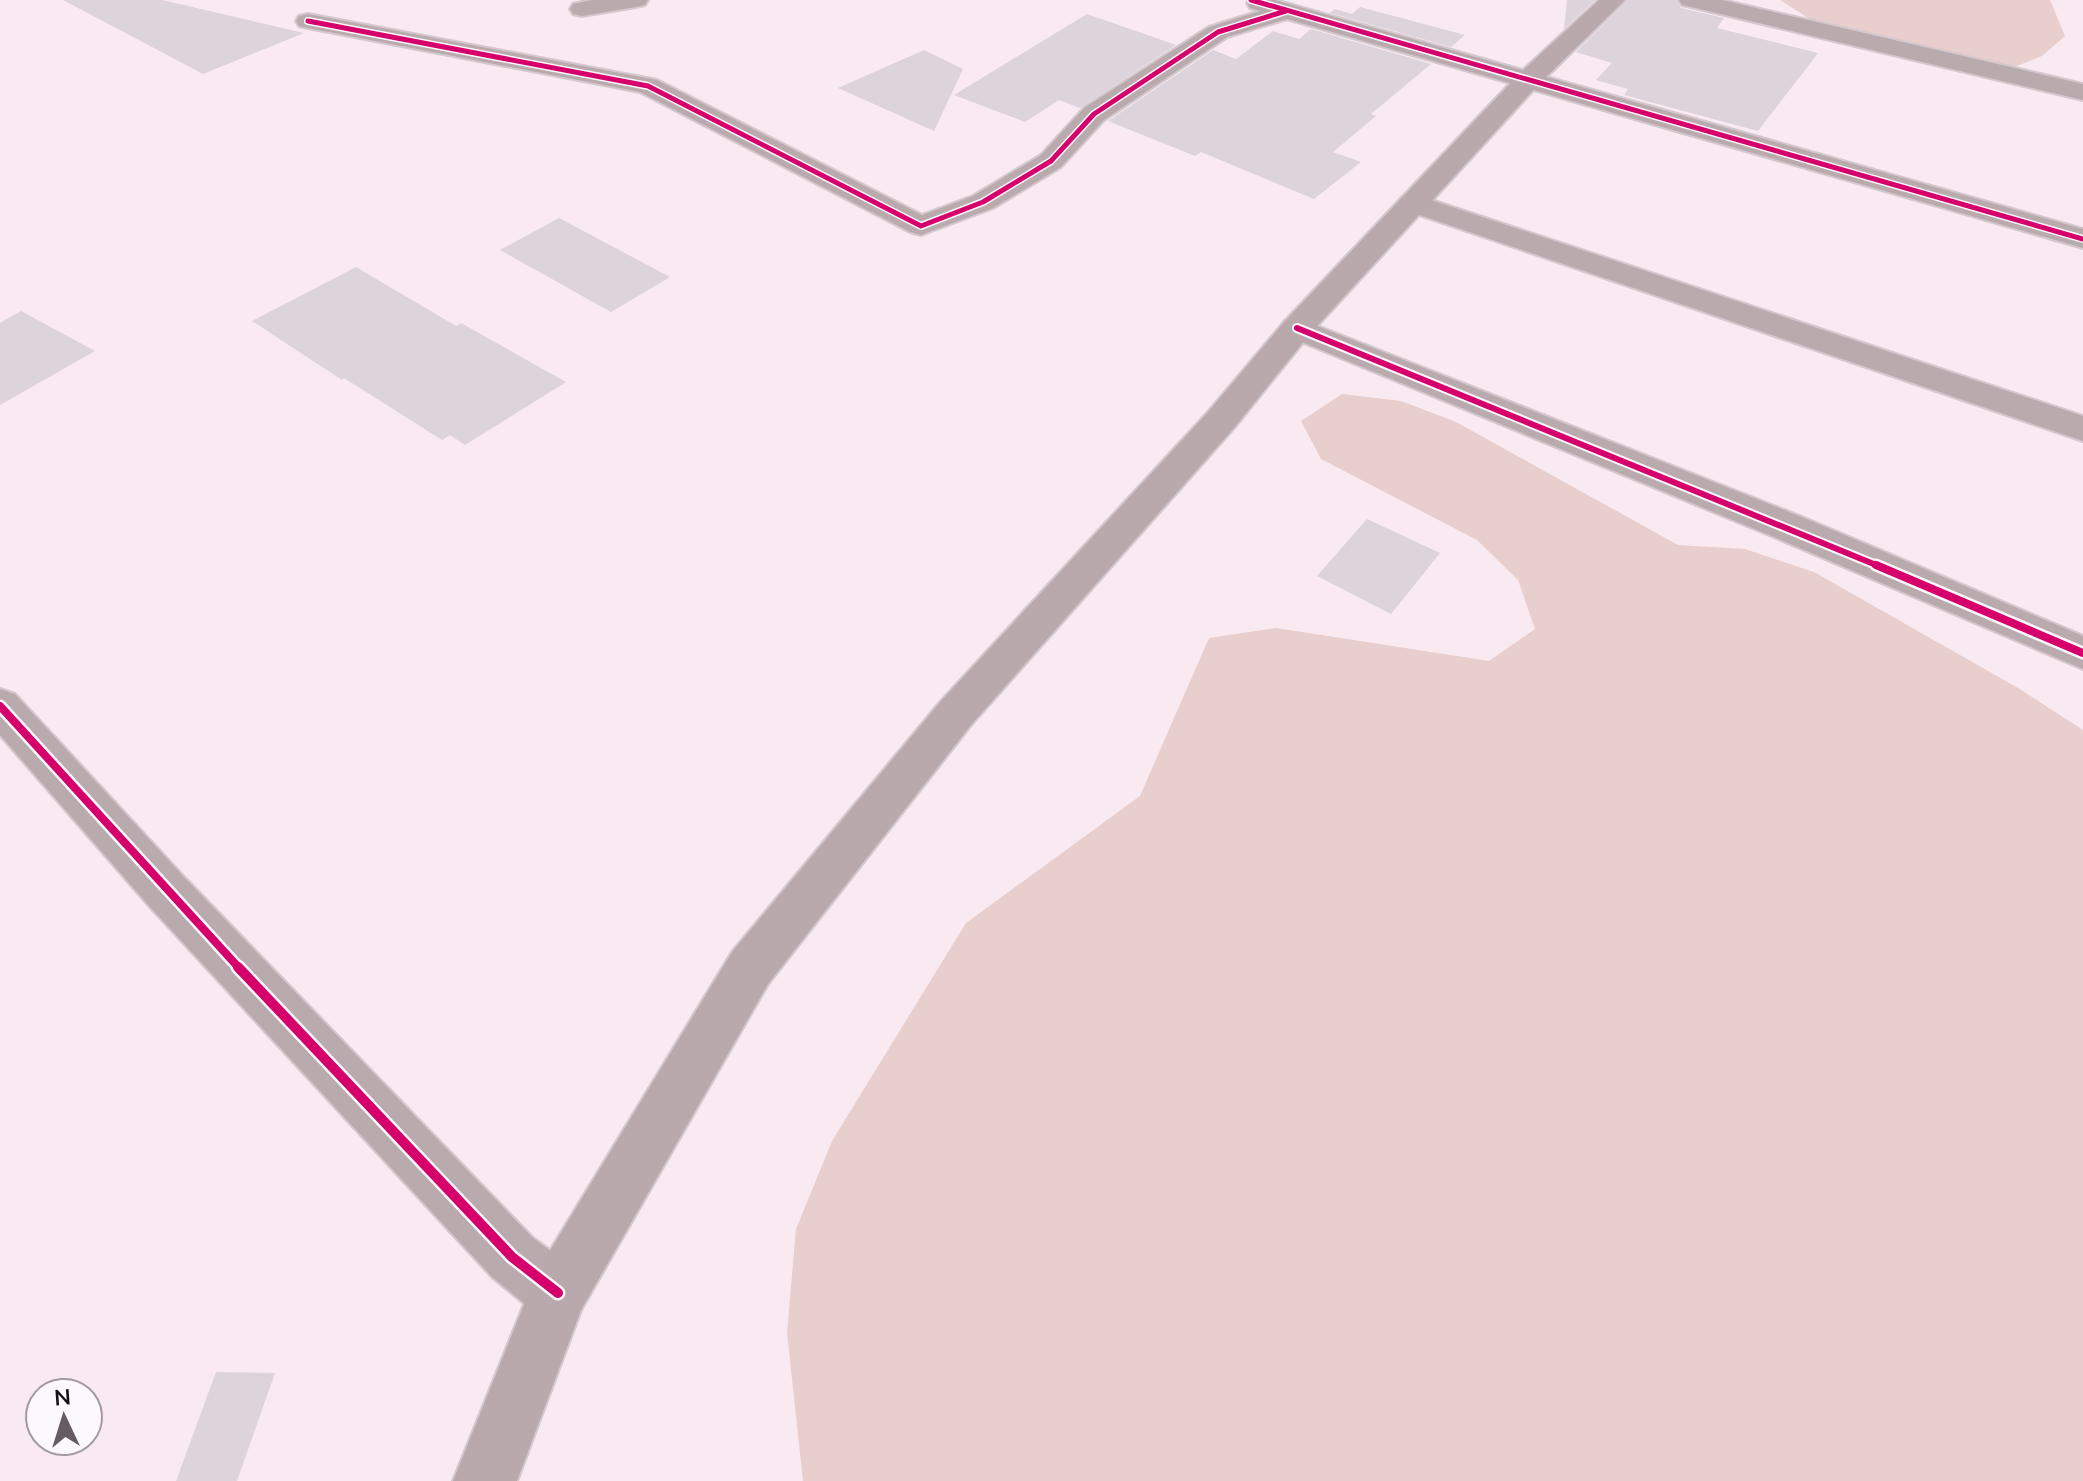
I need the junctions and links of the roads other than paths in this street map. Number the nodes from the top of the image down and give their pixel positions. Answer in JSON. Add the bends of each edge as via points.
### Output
{"nodes":[{"id":1,"x":636,"y":0,"type":"edge"},
{"id":2,"x":1251,"y":0,"type":"edge"},
{"id":3,"x":1613,"y":0,"type":"edge"},
{"id":4,"x":1691,"y":0,"type":"edge"},
{"id":5,"x":582,"y":9,"type":"dead end"},
{"id":6,"x":1286,"y":11,"type":"junction"},
{"id":7,"x":308,"y":21,"type":"dead end"},
{"id":8,"x":1529,"y":79,"type":"junction"},
{"id":9,"x":2083,"y":92,"type":"edge"},
{"id":10,"x":1413,"y":203,"type":"junction"},
{"id":11,"x":2083,"y":239,"type":"edge"},
{"id":12,"x":1297,"y":328,"type":"junction"},
{"id":13,"x":2083,"y":429,"type":"edge"},
{"id":14,"x":2083,"y":653,"type":"edge"},
{"id":15,"x":0,"y":706,"type":"edge"},
{"id":16,"x":558,"y":1293,"type":"junction"},
{"id":17,"x":485,"y":1481,"type":"edge"}],
"edges":[{"from":1,"to":5,"type":"street"},
{"from":2,"to":6,"type":"street"},
{"from":3,"to":8,"type":"main road"},
{"from":4,"to":9,"type":"street"},
{"from":6,"to":7,"type":"street","via":[[1218,32],[1094,114],[1051,161],[983,202],[921,226],[648,86]]},
{"from":6,"to":8,"type":"street"},
{"from":8,"to":10,"type":"main road"},
{"from":8,"to":11,"type":"street"},
{"from":10,"to":12,"type":"main road"},
{"from":10,"to":13,"type":"street"},
{"from":12,"to":14,"type":"street"},
{"from":12,"to":16,"type":"main road","via":[[1221,420],[956,713],[750,968]]},
{"from":15,"to":16,"type":"street","via":[[167,892],[512,1257]]},
{"from":16,"to":17,"type":"main road"}]}
